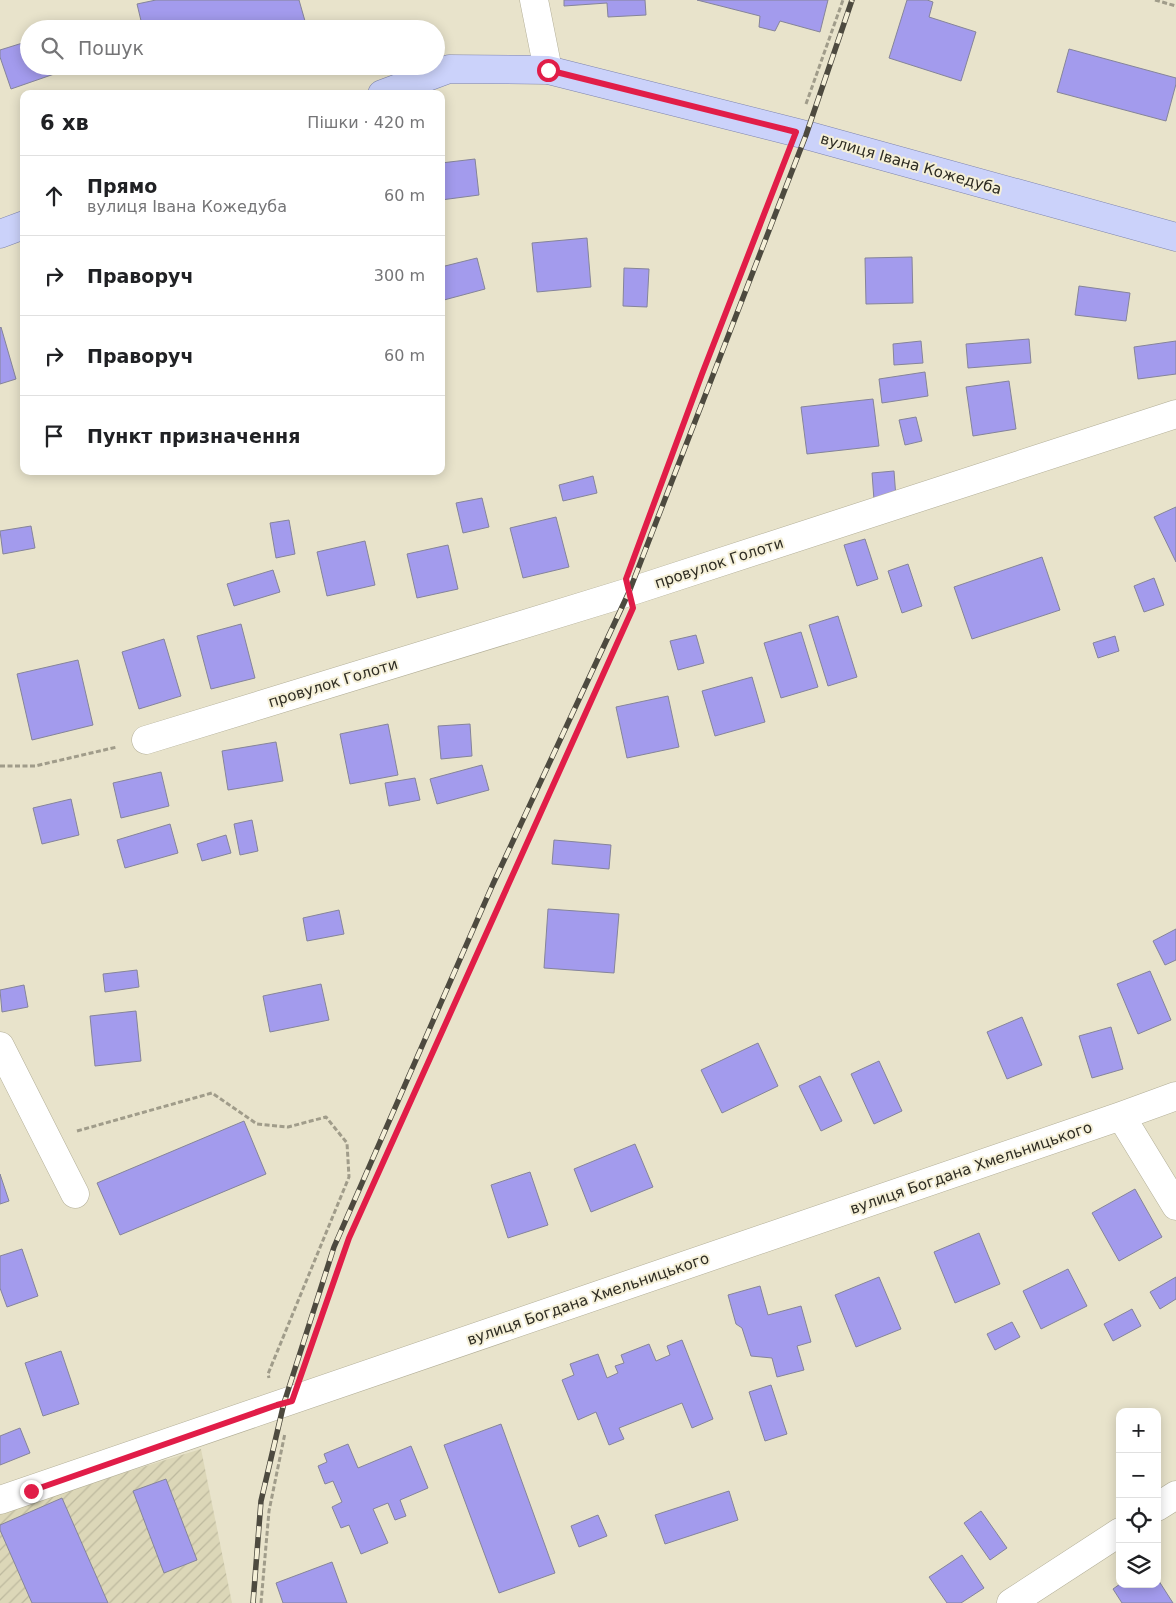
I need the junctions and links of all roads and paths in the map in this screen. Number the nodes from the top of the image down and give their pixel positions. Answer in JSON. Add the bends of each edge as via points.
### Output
{"nodes":[{"id":1,"x":534,"y":0,"type":"edge"},
{"id":2,"x":843,"y":0,"type":"edge"},
{"id":3,"x":1155,"y":0,"type":"edge"},
{"id":4,"x":1176,"y":6,"type":"edge"},
{"id":5,"x":445,"y":70,"type":"edge"},
{"id":6,"x":548,"y":70,"type":"junction"},
{"id":7,"x":433,"y":75,"type":"edge"},
{"id":8,"x":393,"y":90,"type":"edge"},
{"id":9,"x":796,"y":132,"type":"junction"},
{"id":10,"x":20,"y":226,"type":"edge"},
{"id":11,"x":0,"y":234,"type":"edge"},
{"id":12,"x":1176,"y":237,"type":"edge"},
{"id":13,"x":1176,"y":414,"type":"edge"},
{"id":14,"x":629,"y":592,"type":"junction"},
{"id":15,"x":146,"y":740,"type":"joint"},
{"id":16,"x":0,"y":766,"type":"edge"},
{"id":17,"x":0,"y":1046,"type":"edge"},
{"id":18,"x":1176,"y":1096,"type":"edge"},
{"id":19,"x":1121,"y":1116,"type":"junction"},
{"id":20,"x":47,"y":1139,"type":"junction"},
{"id":21,"x":75,"y":1194,"type":"dead end"},
{"id":22,"x":1176,"y":1206,"type":"edge"},
{"id":23,"x":284,"y":1403,"type":"junction"},
{"id":24,"x":1176,"y":1494,"type":"edge"},
{"id":25,"x":0,"y":1500,"type":"edge"},
{"id":26,"x":1161,"y":1504,"type":"edge"},
{"id":27,"x":1116,"y":1535,"type":"edge"},
{"id":28,"x":262,"y":1603,"type":"edge"},
{"id":29,"x":1011,"y":1603,"type":"edge"}],
"edges":[{"from":1,"to":6,"type":"street"},
{"from":2,"to":9,"type":"path"},
{"from":3,"to":4,"type":"path"},
{"from":5,"to":6,"type":"main road","name":"вулиця Івана Кожедуба"},
{"from":6,"to":9,"type":"main road","name":"вулиця Івана Кожедуба"},
{"from":7,"to":8,"type":"main road","name":"вулиця Івана Кожедуба"},
{"from":9,"to":12,"type":"main road","name":"вулиця Івана Кожедуба"},
{"from":9,"to":14,"type":"path","via":[[626,579]]},
{"from":10,"to":11,"type":"main road"},
{"from":13,"to":14,"type":"street","name":"провулок Голоти"},
{"from":14,"to":15,"type":"street","name":"провулок Голоти"},
{"from":14,"to":23,"type":"path","via":[[633,608],[349,1238]]},
{"from":15,"to":16,"type":"path","via":[[35,766]]},
{"from":17,"to":20,"type":"street"},
{"from":18,"to":19,"type":"street","name":"вулиця Богдана Хмельницького"},
{"from":19,"to":22,"type":"street"},
{"from":19,"to":23,"type":"street","name":"вулиця Богдана Хмельницького"},
{"from":20,"to":21,"type":"street"},
{"from":20,"to":23,"type":"path","via":[[212,1092],[257,1124],[288,1127],[326,1116],[347,1143],[349,1177],[268,1374]]},
{"from":23,"to":25,"type":"street","name":"вулиця Богдана Хмельницького"},
{"from":23,"to":28,"type":"path","via":[[269,1511]]},
{"from":24,"to":26,"type":"street"},
{"from":27,"to":29,"type":"street"}]}
